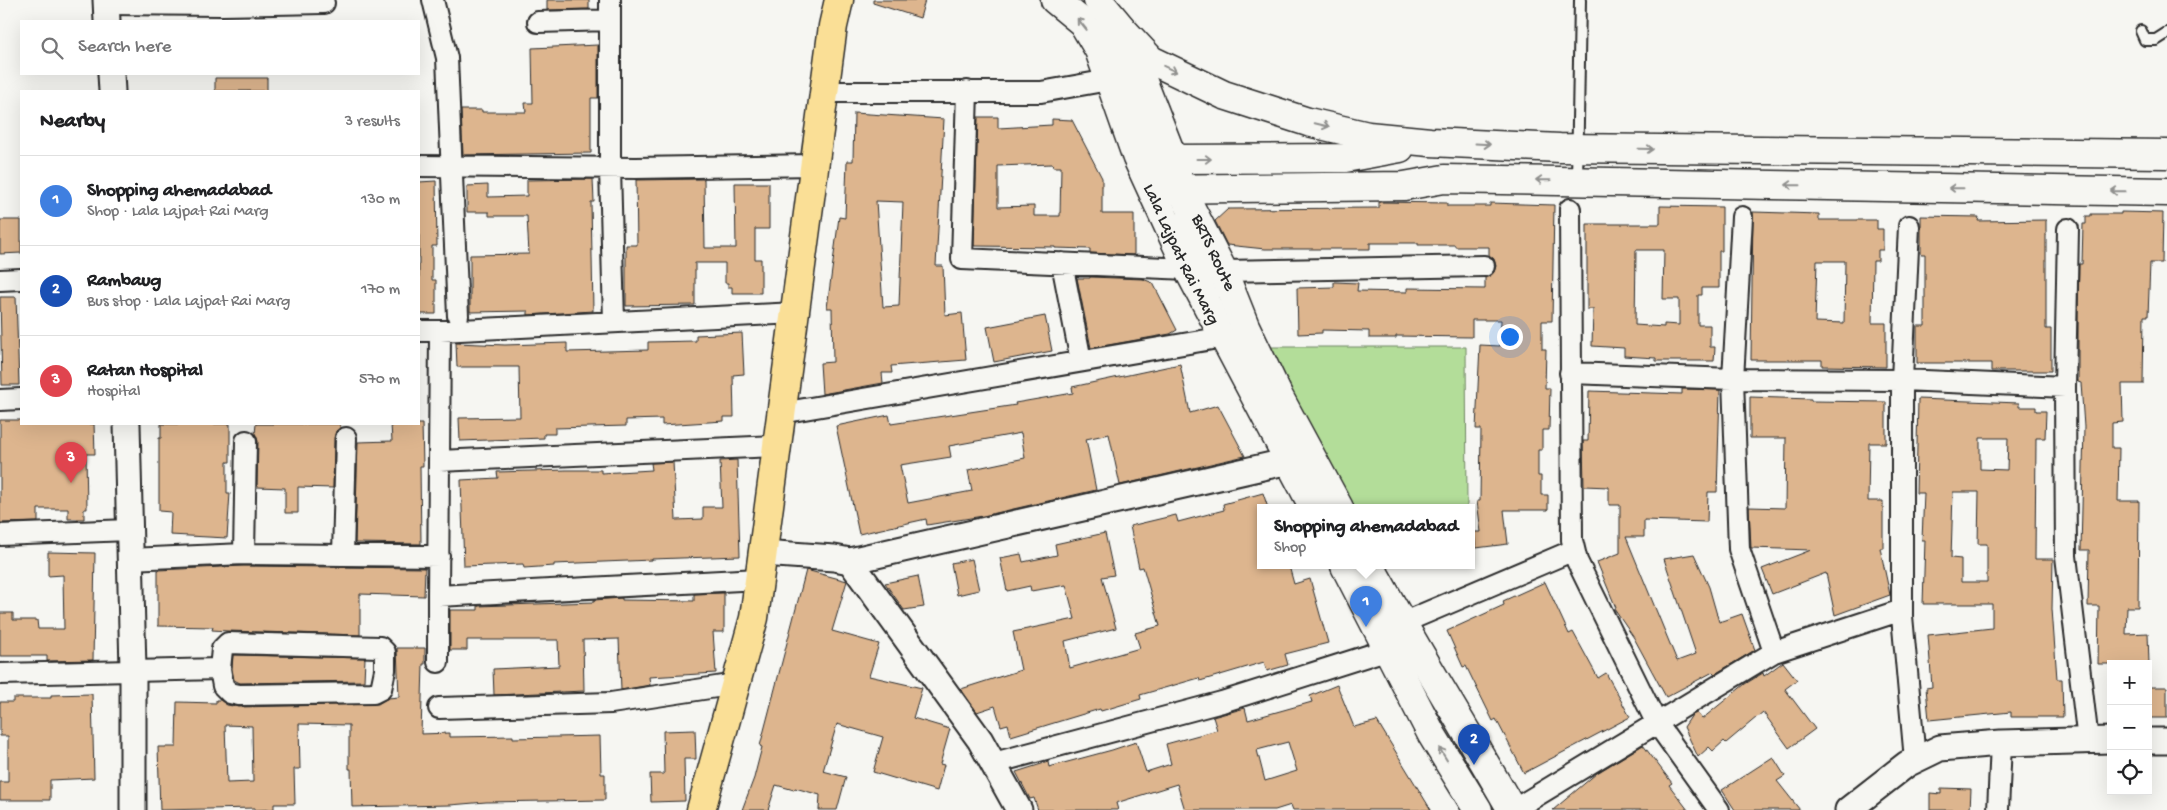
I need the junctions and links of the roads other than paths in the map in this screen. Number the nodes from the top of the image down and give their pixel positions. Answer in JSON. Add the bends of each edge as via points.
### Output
{"nodes":[{"id":1,"x":433,"y":0,"type":"edge"},
{"id":2,"x":610,"y":0,"type":"edge"},
{"id":3,"x":1056,"y":0,"type":"edge"},
{"id":4,"x":1097,"y":0,"type":"edge"},
{"id":5,"x":1580,"y":0,"type":"edge"},
{"id":6,"x":324,"y":3,"type":"dead end"},
{"id":7,"x":106,"y":8,"type":"edge"},
{"id":8,"x":834,"y":9,"type":"edge"},
{"id":9,"x":610,"y":20,"type":"junction"},
{"id":10,"x":538,"y":22,"type":"dead end"},
{"id":11,"x":1123,"y":30,"type":"junction"},
{"id":12,"x":2141,"y":31,"type":"dead end"},
{"id":13,"x":2167,"y":34,"type":"edge"},
{"id":14,"x":111,"y":75,"type":"edge"},
{"id":15,"x":1110,"y":80,"type":"junction"},
{"id":16,"x":112,"y":90,"type":"edge"},
{"id":17,"x":967,"y":91,"type":"junction"},
{"id":18,"x":824,"y":92,"type":"junction"},
{"id":19,"x":1443,"y":142,"type":"junction"},
{"id":20,"x":1578,"y":148,"type":"junction"},
{"id":21,"x":2167,"y":154,"type":"edge"},
{"id":22,"x":1155,"y":158,"type":"junction"},
{"id":23,"x":814,"y":165,"type":"junction"},
{"id":24,"x":420,"y":166,"type":"edge"},
{"id":25,"x":450,"y":168,"type":"junction"},
{"id":26,"x":610,"y":168,"type":"junction"},
{"id":27,"x":1456,"y":179,"type":"junction"},
{"id":28,"x":1577,"y":181,"type":"junction"},
{"id":29,"x":2167,"y":192,"type":"edge"},
{"id":30,"x":1170,"y":194,"type":"junction"},
{"id":31,"x":1570,"y":209,"type":"dead end"},
{"id":32,"x":1742,"y":217,"type":"dead end"},
{"id":33,"x":1909,"y":226,"type":"dead end"},
{"id":34,"x":2068,"y":229,"type":"dead end"},
{"id":35,"x":1062,"y":263,"type":"junction"},
{"id":36,"x":1484,"y":266,"type":"dead end"},
{"id":37,"x":1188,"y":269,"type":"junction"},
{"id":38,"x":1223,"y":271,"type":"junction"},
{"id":39,"x":20,"y":279,"type":"edge"},
{"id":40,"x":0,"y":280,"type":"edge"},
{"id":41,"x":1220,"y":302,"type":"dead end"},
{"id":42,"x":796,"y":312,"type":"junction"},
{"id":43,"x":458,"y":316,"type":"dead end"},
{"id":44,"x":614,"y":322,"type":"junction"},
{"id":45,"x":420,"y":331,"type":"edge"},
{"id":46,"x":440,"y":331,"type":"junction"},
{"id":47,"x":1224,"y":337,"type":"junction"},
{"id":48,"x":1081,"y":361,"type":"junction"},
{"id":49,"x":1255,"y":373,"type":"dead end"},
{"id":50,"x":1570,"y":373,"type":"junction"},
{"id":51,"x":1733,"y":379,"type":"junction"},
{"id":52,"x":1902,"y":380,"type":"junction"},
{"id":53,"x":2065,"y":387,"type":"junction"},
{"id":54,"x":20,"y":399,"type":"edge"},
{"id":55,"x":0,"y":400,"type":"edge"},
{"id":56,"x":781,"y":413,"type":"junction"},
{"id":57,"x":127,"y":425,"type":"edge"},
{"id":58,"x":346,"y":438,"type":"dead end"},
{"id":59,"x":246,"y":441,"type":"dead end"},
{"id":60,"x":776,"y":446,"type":"junction"},
{"id":61,"x":440,"y":461,"type":"junction"},
{"id":62,"x":1289,"y":461,"type":"junction"},
{"id":63,"x":1323,"y":501,"type":"edge"},
{"id":64,"x":129,"y":530,"type":"junction"},
{"id":65,"x":0,"y":535,"type":"edge"},
{"id":66,"x":1574,"y":550,"type":"junction"},
{"id":67,"x":244,"y":554,"type":"junction"},
{"id":68,"x":343,"y":555,"type":"junction"},
{"id":69,"x":439,"y":556,"type":"junction"},
{"id":70,"x":129,"y":559,"type":"junction"},
{"id":71,"x":850,"y":561,"type":"junction"},
{"id":72,"x":761,"y":566,"type":"junction"},
{"id":73,"x":1347,"y":569,"type":"edge"},
{"id":74,"x":1362,"y":569,"type":"edge"},
{"id":75,"x":1372,"y":569,"type":"edge"},
{"id":76,"x":438,"y":596,"type":"junction"},
{"id":77,"x":1902,"y":610,"type":"junction"},
{"id":78,"x":1402,"y":623,"type":"junction"},
{"id":79,"x":1389,"y":649,"type":"junction"},
{"id":80,"x":1774,"y":652,"type":"junction"},
{"id":81,"x":438,"y":662,"type":"dead end"},
{"id":82,"x":220,"y":669,"type":"junction"},
{"id":83,"x":133,"y":670,"type":"junction"},
{"id":84,"x":0,"y":674,"type":"edge"},
{"id":85,"x":736,"y":684,"type":"junction"},
{"id":86,"x":439,"y":708,"type":"dead end"},
{"id":87,"x":1656,"y":722,"type":"junction"},
{"id":88,"x":2099,"y":741,"type":"edge"},
{"id":89,"x":2152,"y":741,"type":"edge"},
{"id":90,"x":2167,"y":742,"type":"edge"},
{"id":91,"x":2001,"y":743,"type":"junction"},
{"id":92,"x":1915,"y":760,"type":"junction"},
{"id":93,"x":994,"y":763,"type":"junction"},
{"id":94,"x":1502,"y":809,"type":"edge"},
{"id":95,"x":133,"y":810,"type":"edge"},
{"id":96,"x":701,"y":810,"type":"edge"},
{"id":97,"x":1019,"y":810,"type":"edge"},
{"id":98,"x":1719,"y":810,"type":"edge"},
{"id":99,"x":1848,"y":810,"type":"edge"},
{"id":100,"x":1998,"y":810,"type":"edge"}],
"edges":[{"from":1,"to":25,"type":"street","via":[[447,58]]},
{"from":2,"to":9,"type":"street"},
{"from":15,"to":3,"type":"main road","name":"Lala Lajpat Rai Marg","one_way":true,"via":[[1099,50],[1082,23]]},
{"from":4,"to":11,"type":"main road"},
{"from":4,"to":22,"type":"lane"},
{"from":5,"to":20,"type":"lane"},
{"from":6,"to":7,"type":"street"},
{"from":8,"to":18,"type":"main road"},
{"from":9,"to":10,"type":"street"},
{"from":9,"to":26,"type":"street"},
{"from":11,"to":19,"type":"main road","one_way":true,"via":[[1151,60],[1224,95],[1308,122],[1368,136]]},
{"from":11,"to":22,"type":"main road","name":"Lala Lajpat Rai Marg"},
{"from":12,"to":13,"type":"lane","via":[[2145,40],[2156,40]]},
{"from":14,"to":16,"type":"street"},
{"from":15,"to":17,"type":"street","via":[[1041,92]]},
{"from":15,"to":22,"type":"main road","name":"Lala Lajpat Rai Marg"},
{"from":17,"to":18,"type":"street"},
{"from":17,"to":35,"type":"street","via":[[962,258]]},
{"from":18,"to":23,"type":"main road"},
{"from":19,"to":20,"type":"main road","one_way":true},
{"from":22,"to":19,"type":"main road","one_way":true,"via":[[1345,158]]},
{"from":19,"to":27,"type":"main road"},
{"from":20,"to":21,"type":"main road","one_way":true},
{"from":20,"to":28,"type":"lane"},
{"from":22,"to":30,"type":"main road","name":"Lala Lajpat Rai Marg"},
{"from":22,"to":30,"type":"main road","name":"Lala Lajpat Rai Marg"},
{"from":23,"to":26,"type":"street"},
{"from":23,"to":42,"type":"main road"},
{"from":24,"to":25,"type":"street"},
{"from":25,"to":26,"type":"street"},
{"from":25,"to":43,"type":"street"},
{"from":26,"to":44,"type":"street"},
{"from":28,"to":27,"type":"main road","one_way":true},
{"from":27,"to":30,"type":"main road","via":[[1404,186]]},
{"from":29,"to":28,"type":"main road","one_way":true},
{"from":30,"to":37,"type":"main road","name":"Lala Lajpat Rai Marg"},
{"from":30,"to":38,"type":"main road","name":"Lala Lajpat Rai Marg"},
{"from":30,"to":41,"type":"lane","name":"BRTS Route"},
{"from":31,"to":50,"type":"street"},
{"from":32,"to":51,"type":"street"},
{"from":33,"to":52,"type":"street"},
{"from":34,"to":53,"type":"street"},
{"from":35,"to":37,"type":"street"},
{"from":35,"to":48,"type":"street"},
{"from":36,"to":38,"type":"street"},
{"from":37,"to":47,"type":"main road","name":"Lala Lajpat Rai Marg"},
{"from":38,"to":63,"type":"main road","name":"Lala Lajpat Rai Marg"},
{"from":39,"to":40,"type":"street"},
{"from":42,"to":44,"type":"street"},
{"from":42,"to":56,"type":"main road"},
{"from":44,"to":46,"type":"street"},
{"from":45,"to":46,"type":"street"},
{"from":46,"to":61,"type":"street"},
{"from":47,"to":48,"type":"street"},
{"from":47,"to":62,"type":"main road","name":"Lala Lajpat Rai Marg"},
{"from":48,"to":56,"type":"street"},
{"from":49,"to":63,"type":"lane"},
{"from":50,"to":51,"type":"street"},
{"from":50,"to":66,"type":"street"},
{"from":51,"to":52,"type":"street"},
{"from":51,"to":80,"type":"street","via":[[1739,549]]},
{"from":52,"to":53,"type":"street"},
{"from":52,"to":77,"type":"street"},
{"from":53,"to":88,"type":"street","via":[[2066,556]]},
{"from":54,"to":55,"type":"street"},
{"from":56,"to":60,"type":"main road"},
{"from":57,"to":64,"type":"street"},
{"from":58,"to":68,"type":"street"},
{"from":59,"to":67,"type":"street"},
{"from":60,"to":61,"type":"street"},
{"from":60,"to":72,"type":"main road"},
{"from":61,"to":69,"type":"street"},
{"from":62,"to":63,"type":"main road","name":"Lala Lajpat Rai Marg"},
{"from":62,"to":71,"type":"street"},
{"from":64,"to":65,"type":"street"},
{"from":64,"to":70,"type":"street"},
{"from":66,"to":78,"type":"street"},
{"from":66,"to":87,"type":"street","via":[[1576,561]]},
{"from":67,"to":68,"type":"street"},
{"from":67,"to":70,"type":"street"},
{"from":68,"to":69,"type":"street"},
{"from":69,"to":76,"type":"street"},
{"from":70,"to":83,"type":"street"},
{"from":71,"to":72,"type":"street","via":[[834,558]]},
{"from":71,"to":93,"type":"street"},
{"from":72,"to":76,"type":"street"},
{"from":72,"to":85,"type":"main road","via":[[754,618]]},
{"from":73,"to":79,"type":"main road"},
{"from":74,"to":94,"type":"lane"},
{"from":75,"to":78,"type":"main road"},
{"from":76,"to":81,"type":"street"},
{"from":77,"to":80,"type":"street"},
{"from":77,"to":92,"type":"street"},
{"from":78,"to":94,"type":"main road","via":[[1462,722]]},
{"from":79,"to":93,"type":"street","via":[[1222,702]]},
{"from":94,"to":79,"type":"main road","one_way":true,"via":[[1432,734]]},
{"from":80,"to":87,"type":"street"},
{"from":82,"to":82,"type":"street","via":[[223,686],[230,693],[239,695],[373,693],[381,689],[385,652],[380,647],[228,643],[222,649]]},
{"from":82,"to":83,"type":"street"},
{"from":83,"to":84,"type":"street"},
{"from":83,"to":95,"type":"street"},
{"from":85,"to":86,"type":"street","via":[[611,703]]},
{"from":85,"to":96,"type":"main road"},
{"from":87,"to":94,"type":"street"},
{"from":87,"to":98,"type":"street"},
{"from":88,"to":91,"type":"street"},
{"from":89,"to":90,"type":"street"},
{"from":91,"to":92,"type":"street","via":[[1940,748]]},
{"from":91,"to":100,"type":"street"},
{"from":92,"to":99,"type":"street"},
{"from":93,"to":97,"type":"street"}]}
